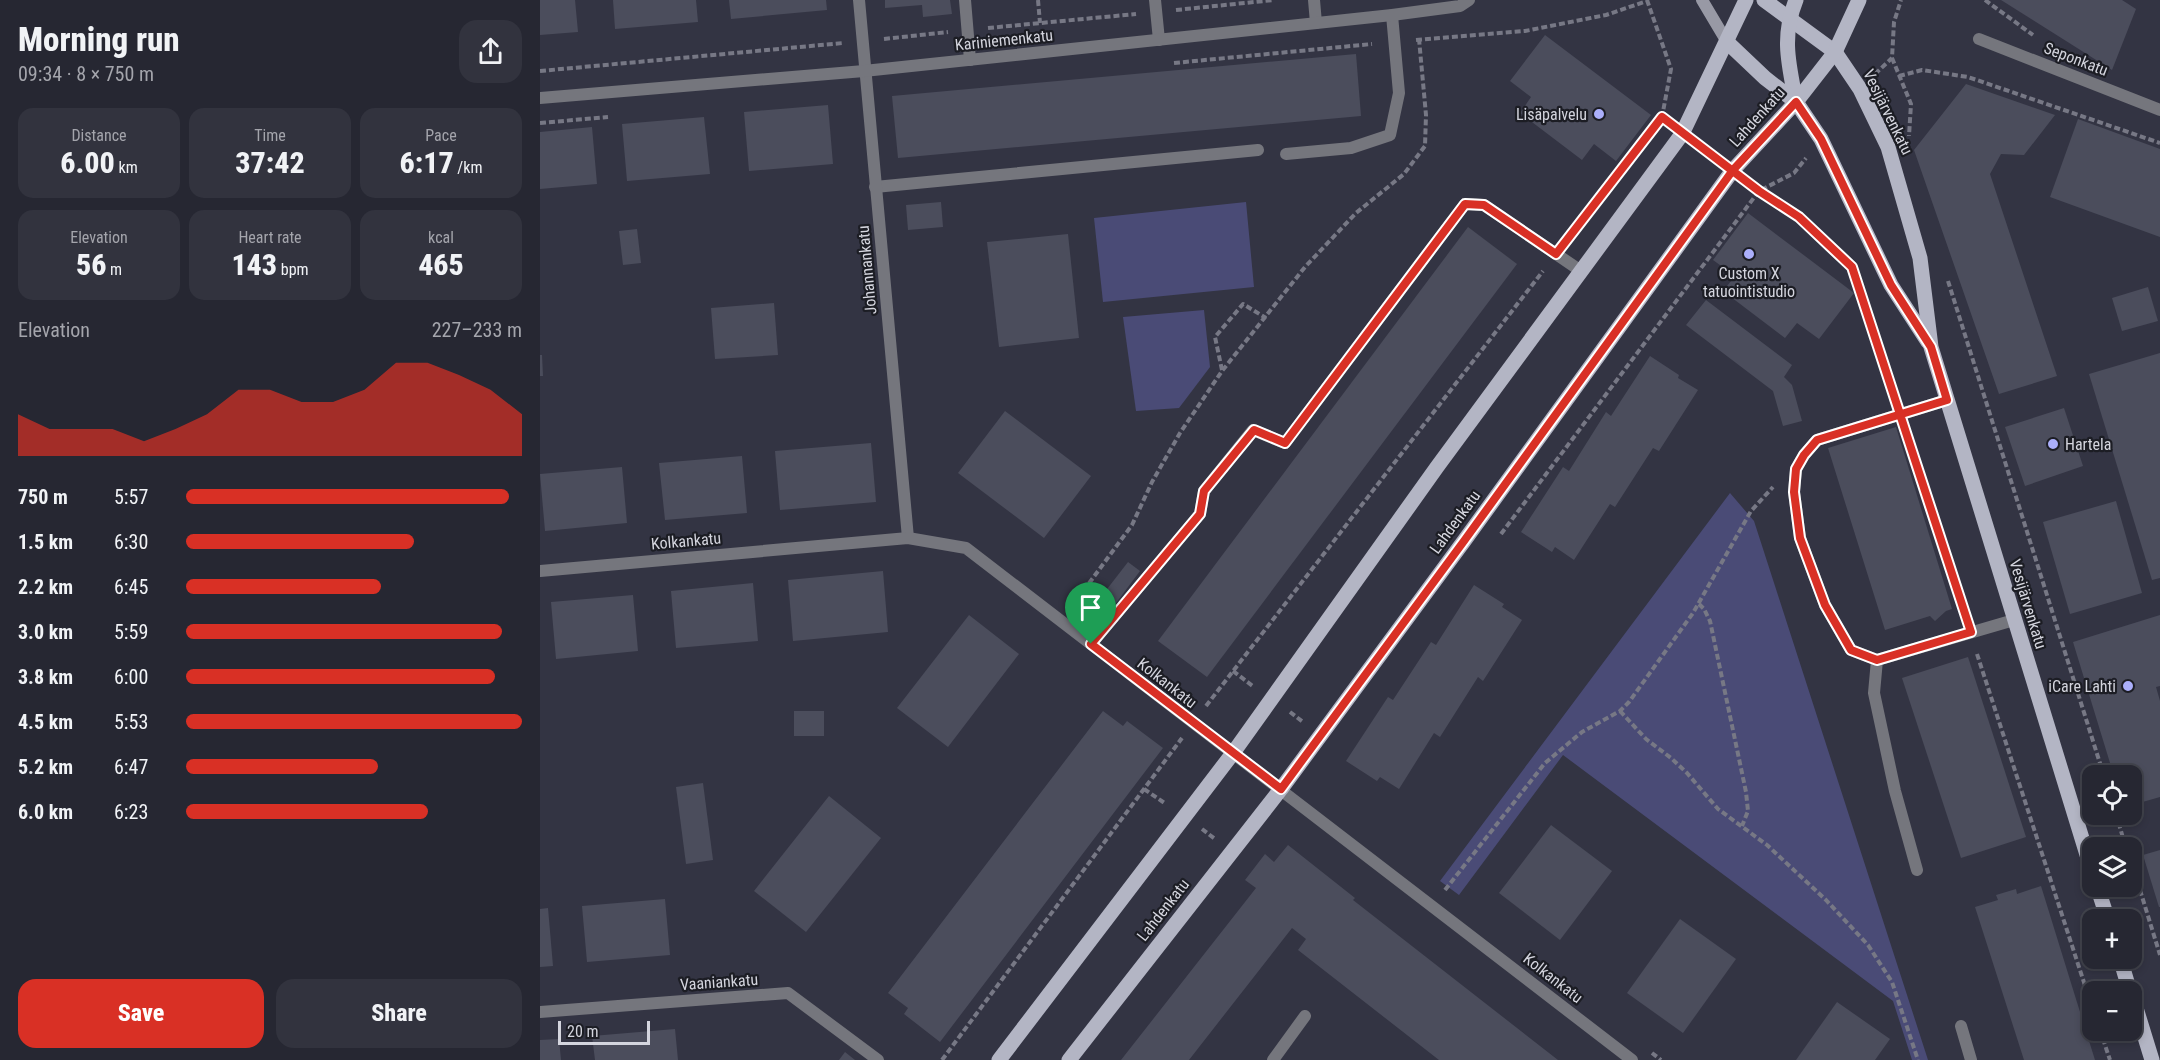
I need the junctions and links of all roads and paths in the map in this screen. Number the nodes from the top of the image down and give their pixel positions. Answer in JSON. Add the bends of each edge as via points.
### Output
{"nodes":[{"id":1,"x":859,"y":0,"type":"edge"},
{"id":2,"x":965,"y":0,"type":"edge"},
{"id":3,"x":1038,"y":0,"type":"edge"},
{"id":4,"x":1274,"y":0,"type":"edge"},
{"id":5,"x":1314,"y":0,"type":"edge"},
{"id":6,"x":1469,"y":0,"type":"edge"},
{"id":7,"x":1647,"y":0,"type":"edge"},
{"id":8,"x":1702,"y":0,"type":"edge"},
{"id":9,"x":1746,"y":0,"type":"edge"},
{"id":10,"x":1764,"y":0,"type":"edge"},
{"id":11,"x":1796,"y":0,"type":"edge"},
{"id":12,"x":1859,"y":0,"type":"edge"},
{"id":13,"x":1156,"y":6,"type":"edge"},
{"id":14,"x":1392,"y":15,"type":"junction"},
{"id":15,"x":1789,"y":18,"type":"junction"},
{"id":16,"x":1040,"y":23,"type":"junction"},
{"id":17,"x":1317,"y":23,"type":"junction"},
{"id":18,"x":967,"y":30,"type":"junction"},
{"id":19,"x":1467,"y":35,"type":"dead end"},
{"id":20,"x":1419,"y":39,"type":"dead end"},
{"id":21,"x":1979,"y":39,"type":"dead end"},
{"id":22,"x":1159,"y":40,"type":"junction"},
{"id":23,"x":863,"y":41,"type":"junction"},
{"id":24,"x":1727,"y":42,"type":"junction"},
{"id":25,"x":1835,"y":52,"type":"junction"},
{"id":26,"x":1892,"y":58,"type":"dead end"},
{"id":27,"x":970,"y":60,"type":"junction"},
{"id":28,"x":540,"y":71,"type":"edge"},
{"id":29,"x":864,"y":71,"type":"junction"},
{"id":30,"x":1899,"y":76,"type":"junction"},
{"id":31,"x":540,"y":98,"type":"edge"},
{"id":32,"x":1796,"y":102,"type":"junction"},
{"id":33,"x":2160,"y":110,"type":"edge"},
{"id":34,"x":1662,"y":117,"type":"junction"},
{"id":35,"x":1682,"y":134,"type":"junction"},
{"id":36,"x":2160,"y":143,"type":"edge"},
{"id":37,"x":1908,"y":144,"type":"dead end"},
{"id":38,"x":1258,"y":150,"type":"dead end"},
{"id":39,"x":1286,"y":154,"type":"dead end"},
{"id":40,"x":1733,"y":170,"type":"junction"},
{"id":41,"x":875,"y":187,"type":"junction"},
{"id":42,"x":1556,"y":254,"type":"junction"},
{"id":43,"x":1581,"y":272,"type":"junction"},
{"id":44,"x":1948,"y":279,"type":"dead end"},
{"id":45,"x":1266,"y":318,"type":"junction"},
{"id":46,"x":1931,"y":347,"type":"junction"},
{"id":47,"x":1222,"y":371,"type":"junction"},
{"id":48,"x":1947,"y":400,"type":"junction"},
{"id":49,"x":1900,"y":414,"type":"junction"},
{"id":50,"x":1796,"y":469,"type":"junction"},
{"id":51,"x":908,"y":538,"type":"junction"},
{"id":52,"x":540,"y":571,"type":"edge"},
{"id":53,"x":1699,"y":604,"type":"junction"},
{"id":54,"x":1060,"y":620,"type":"junction"},
{"id":55,"x":2014,"y":620,"type":"junction"},
{"id":56,"x":1971,"y":632,"type":"junction"},
{"id":57,"x":1091,"y":644,"type":"junction"},
{"id":58,"x":1877,"y":660,"type":"junction"},
{"id":59,"x":1620,"y":711,"type":"junction"},
{"id":60,"x":1193,"y":724,"type":"junction"},
{"id":61,"x":1233,"y":753,"type":"junction"},
{"id":62,"x":2101,"y":765,"type":"edge"},
{"id":63,"x":1281,"y":789,"type":"junction"},
{"id":64,"x":1742,"y":826,"type":"junction"},
{"id":65,"x":2082,"y":839,"type":"edge"},
{"id":66,"x":1917,"y":870,"type":"dead end"},
{"id":67,"x":1442,"y":893,"type":"dead end"},
{"id":68,"x":2142,"y":896,"type":"edge"},
{"id":69,"x":2160,"y":955,"type":"edge"},
{"id":70,"x":2084,"y":981,"type":"edge"},
{"id":71,"x":540,"y":1012,"type":"edge"},
{"id":72,"x":1305,"y":1017,"type":"dead end"},
{"id":73,"x":1961,"y":1026,"type":"dead end"},
{"id":74,"x":2142,"y":1028,"type":"edge"},
{"id":75,"x":2104,"y":1041,"type":"edge"},
{"id":76,"x":878,"y":1060,"type":"edge"},
{"id":77,"x":942,"y":1060,"type":"edge"},
{"id":78,"x":999,"y":1060,"type":"edge"},
{"id":79,"x":1069,"y":1060,"type":"edge"},
{"id":80,"x":1273,"y":1060,"type":"edge"},
{"id":81,"x":1632,"y":1060,"type":"edge"},
{"id":82,"x":1918,"y":1060,"type":"edge"},
{"id":83,"x":1971,"y":1060,"type":"edge"},
{"id":84,"x":2110,"y":1060,"type":"edge"},
{"id":85,"x":2152,"y":1060,"type":"edge"}],
"edges":[{"from":1,"to":23,"type":"street","name":"Johannankatu"},
{"from":2,"to":18,"type":"street"},
{"from":3,"to":16,"type":"path"},
{"from":4,"to":13,"type":"path"},
{"from":5,"to":17,"type":"street"},
{"from":6,"to":14,"type":"street","name":"Kariniemenkatu","via":[[1460,6]]},
{"from":7,"to":19,"type":"path","via":[[1606,15],[1525,31]]},
{"from":7,"to":34,"type":"path","via":[[1671,69]]},
{"from":8,"to":24,"type":"street","name":"Vesijärvenkatu"},
{"from":9,"to":24,"type":"main road"},
{"from":10,"to":15,"type":"main road","name":"Vesijärvenkatu"},
{"from":11,"to":15,"type":"main road"},
{"from":12,"to":25,"type":"main road","name":"Lahdenkatu"},
{"from":13,"to":16,"type":"path"},
{"from":13,"to":22,"type":"street"},
{"from":14,"to":17,"type":"street","name":"Kariniemenkatu"},
{"from":14,"to":39,"type":"street","via":[[1399,93],[1390,135],[1351,148]]},
{"from":15,"to":25,"type":"main road","name":"Vesijärvenkatu"},
{"from":15,"to":32,"type":"main road","via":[[1787,54]]},
{"from":16,"to":18,"type":"path"},
{"from":17,"to":22,"type":"street","name":"Kariniemenkatu"},
{"from":18,"to":23,"type":"path"},
{"from":18,"to":27,"type":"street"},
{"from":20,"to":45,"type":"path","via":[[1425,146],[1404,174],[1356,213],[1305,267]]},
{"from":21,"to":33,"type":"street","name":"Seponkatu"},
{"from":22,"to":27,"type":"street","name":"Kariniemenkatu"},
{"from":23,"to":28,"type":"path"},
{"from":23,"to":29,"type":"street","name":"Johannankatu"},
{"from":24,"to":32,"type":"main road","name":"Vesijärvenkatu"},
{"from":24,"to":35,"type":"main road"},
{"from":25,"to":32,"type":"main road","name":"Lahdenkatu"},
{"from":25,"to":46,"type":"main road","name":"Vesijärvenkatu","via":[[1860,89],[1888,147],[1920,258]]},
{"from":26,"to":30,"type":"path"},
{"from":27,"to":29,"type":"street","name":"Kariniemenkatu"},
{"from":29,"to":31,"type":"street","name":"Kariniemenkatu"},
{"from":29,"to":41,"type":"street","name":"Johannankatu"},
{"from":30,"to":36,"type":"path","via":[[1922,70],[1968,77]]},
{"from":30,"to":37,"type":"path","via":[[1911,104]]},
{"from":32,"to":40,"type":"main road","name":"Lahdenkatu"},
{"from":32,"to":46,"type":"main road","name":"Vesijärvenkatu","via":[[1821,139],[1891,285]]},
{"from":34,"to":35,"type":"path"},
{"from":34,"to":42,"type":"path"},
{"from":35,"to":40,"type":"path"},
{"from":35,"to":43,"type":"main road"},
{"from":38,"to":41,"type":"street"},
{"from":40,"to":49,"type":"path","via":[[1799,217],[1852,267]]},
{"from":40,"to":63,"type":"main road","name":"Lahdenkatu"},
{"from":41,"to":51,"type":"street","name":"Johannankatu"},
{"from":42,"to":43,"type":"street"},
{"from":42,"to":57,"type":"street","via":[[1484,205],[1465,204],[1285,443],[1254,430],[1204,491],[1200,514]]},
{"from":42,"to":60,"type":"path"},
{"from":43,"to":61,"type":"main road"},
{"from":44,"to":62,"type":"path"},
{"from":45,"to":47,"type":"path"},
{"from":45,"to":47,"type":"path","via":[[1243,304],[1215,337]]},
{"from":46,"to":48,"type":"main road","name":"Vesijärvenkatu"},
{"from":47,"to":54,"type":"path","via":[[1179,434],[1132,525]]},
{"from":48,"to":49,"type":"street"},
{"from":48,"to":55,"type":"main road","name":"Vesijärvenkatu"},
{"from":49,"to":50,"type":"street","via":[[1817,440]]},
{"from":49,"to":56,"type":"path"},
{"from":50,"to":53,"type":"path","via":[[1751,511]]},
{"from":50,"to":58,"type":"street","via":[[1794,492],[1800,538],[1825,605],[1851,650]]},
{"from":51,"to":52,"type":"street","name":"Kolkankatu"},
{"from":51,"to":54,"type":"street","name":"Kolkankatu","via":[[966,548]]},
{"from":53,"to":59,"type":"path"},
{"from":53,"to":64,"type":"path","via":[[1710,621],[1746,792],[1748,811]]},
{"from":54,"to":57,"type":"street","name":"Kolkankatu"},
{"from":55,"to":56,"type":"street"},
{"from":55,"to":65,"type":"main road","name":"Vesijärvenkatu"},
{"from":56,"to":58,"type":"street"},
{"from":56,"to":70,"type":"path"},
{"from":57,"to":60,"type":"street","name":"Kolkankatu"},
{"from":58,"to":66,"type":"street","via":[[1874,693]]},
{"from":59,"to":64,"type":"path","via":[[1687,773],[1718,809]]},
{"from":59,"to":67,"type":"path","via":[[1582,732],[1545,763]]},
{"from":60,"to":61,"type":"street","name":"Kolkankatu"},
{"from":60,"to":77,"type":"path"},
{"from":61,"to":63,"type":"street","name":"Kolkankatu"},
{"from":61,"to":78,"type":"main road"},
{"from":63,"to":79,"type":"main road","name":"Lahdenkatu"},
{"from":63,"to":81,"type":"street","name":"Kolkankatu"},
{"from":64,"to":82,"type":"path","via":[[1826,900],[1868,945],[1892,982]]},
{"from":68,"to":69,"type":"path"},
{"from":71,"to":76,"type":"street","name":"Vaaniankatu","via":[[788,993]]},
{"from":72,"to":80,"type":"street"},
{"from":73,"to":83,"type":"street"},
{"from":74,"to":85,"type":"main road"},
{"from":75,"to":84,"type":"path"}]}
